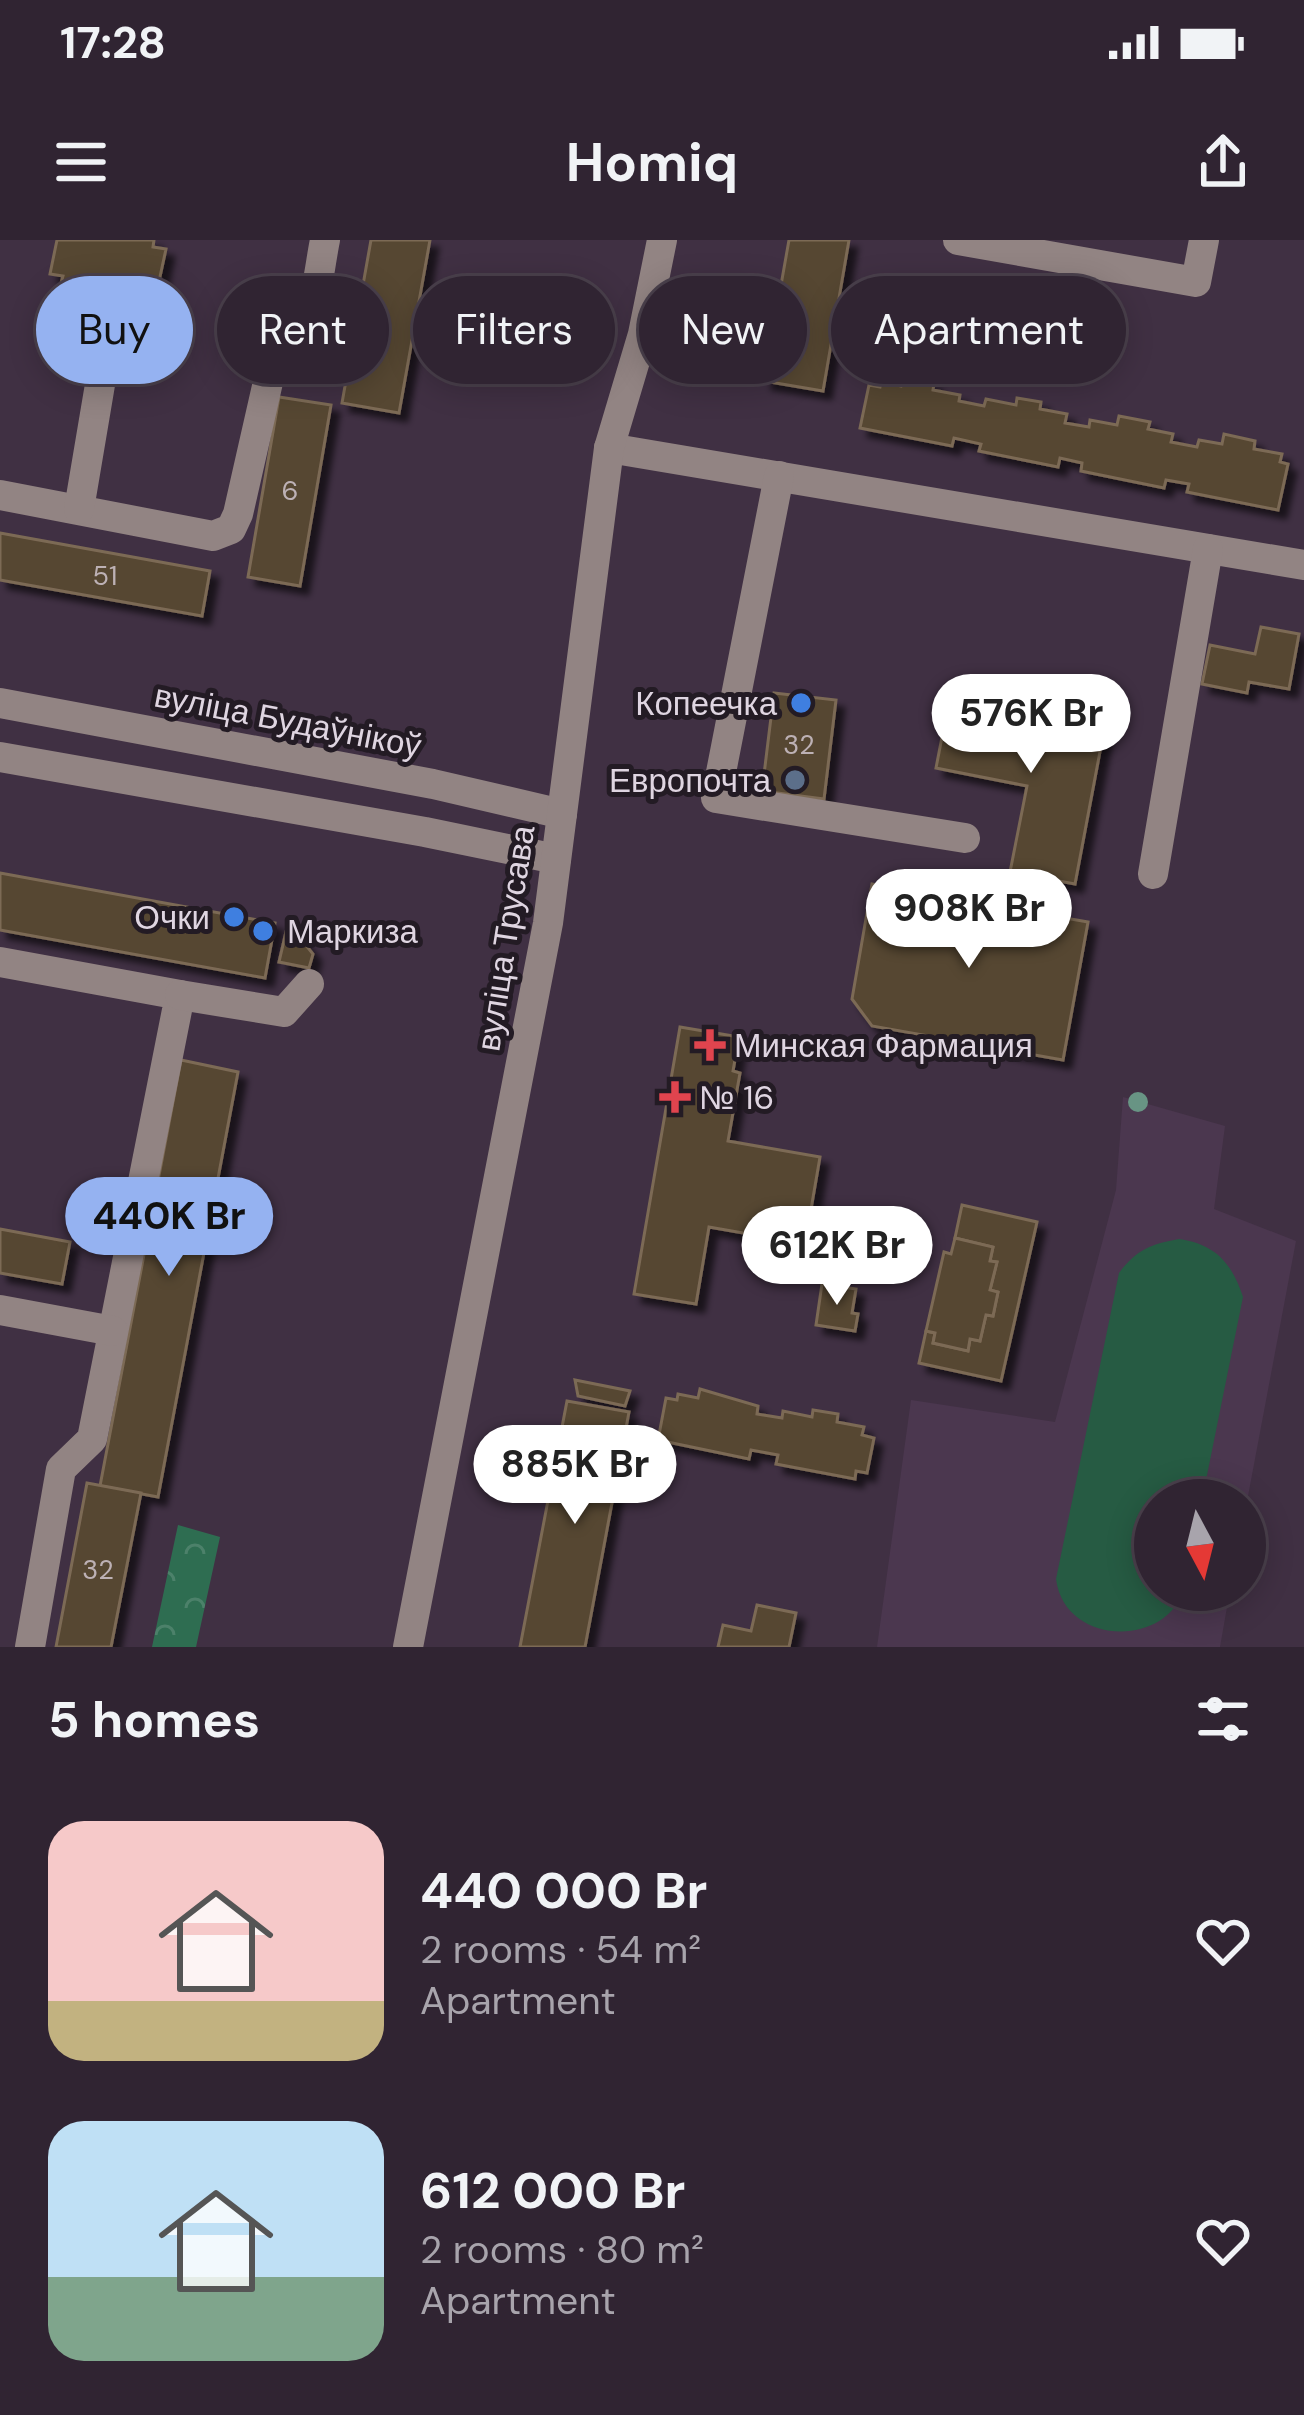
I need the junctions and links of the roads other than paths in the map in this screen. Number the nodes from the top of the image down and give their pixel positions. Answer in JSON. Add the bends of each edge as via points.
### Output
{"nodes":[{"id":1,"x":325,"y":240,"type":"edge"},
{"id":2,"x":662,"y":240,"type":"edge"},
{"id":3,"x":958,"y":240,"type":"edge"},
{"id":4,"x":1204,"y":240,"type":"edge"},
{"id":5,"x":100,"y":384,"type":"edge"},
{"id":6,"x":610,"y":448,"type":"junction"},
{"id":7,"x":779,"y":476,"type":"junction"},
{"id":8,"x":0,"y":495,"type":"edge"},
{"id":9,"x":79,"y":509,"type":"junction"},
{"id":10,"x":1208,"y":549,"type":"junction"},
{"id":11,"x":1304,"y":565,"type":"edge"},
{"id":12,"x":0,"y":703,"type":"edge"},
{"id":13,"x":0,"y":757,"type":"edge"},
{"id":14,"x":562,"y":814,"type":"junction"},
{"id":15,"x":965,"y":838,"type":"dead end"},
{"id":16,"x":556,"y":859,"type":"junction"},
{"id":17,"x":1153,"y":874,"type":"dead end"},
{"id":18,"x":0,"y":962,"type":"edge"},
{"id":19,"x":309,"y":984,"type":"dead end"},
{"id":20,"x":180,"y":995,"type":"junction"},
{"id":21,"x":0,"y":1310,"type":"edge"},
{"id":22,"x":113,"y":1330,"type":"junction"},
{"id":23,"x":30,"y":1647,"type":"edge"},
{"id":24,"x":408,"y":1647,"type":"edge"}],
"edges":[{"from":1,"to":9,"type":"street","via":[[309,315],[273,360],[231,529],[214,536]]},
{"from":2,"to":6,"type":"street","name":"вуліца Трусава"},
{"from":3,"to":4,"type":"street","via":[[1196,282]]},
{"from":5,"to":9,"type":"street"},
{"from":6,"to":7,"type":"street"},
{"from":6,"to":14,"type":"street","name":"вуліца Трусава"},
{"from":7,"to":10,"type":"street"},
{"from":7,"to":15,"type":"street","via":[[716,798]]},
{"from":8,"to":9,"type":"street"},
{"from":10,"to":11,"type":"street"},
{"from":10,"to":17,"type":"street"},
{"from":12,"to":14,"type":"street","name":"вуліца Будаўнікоў"},
{"from":13,"to":16,"type":"street"},
{"from":14,"to":16,"type":"street","name":"вуліца Трусава"},
{"from":16,"to":24,"type":"street","name":"вуліца Трусава"},
{"from":18,"to":20,"type":"street"},
{"from":19,"to":20,"type":"street","via":[[284,1012]]},
{"from":20,"to":22,"type":"street"},
{"from":21,"to":22,"type":"street"},
{"from":22,"to":23,"type":"street","via":[[92,1439],[61,1469]]}]}
